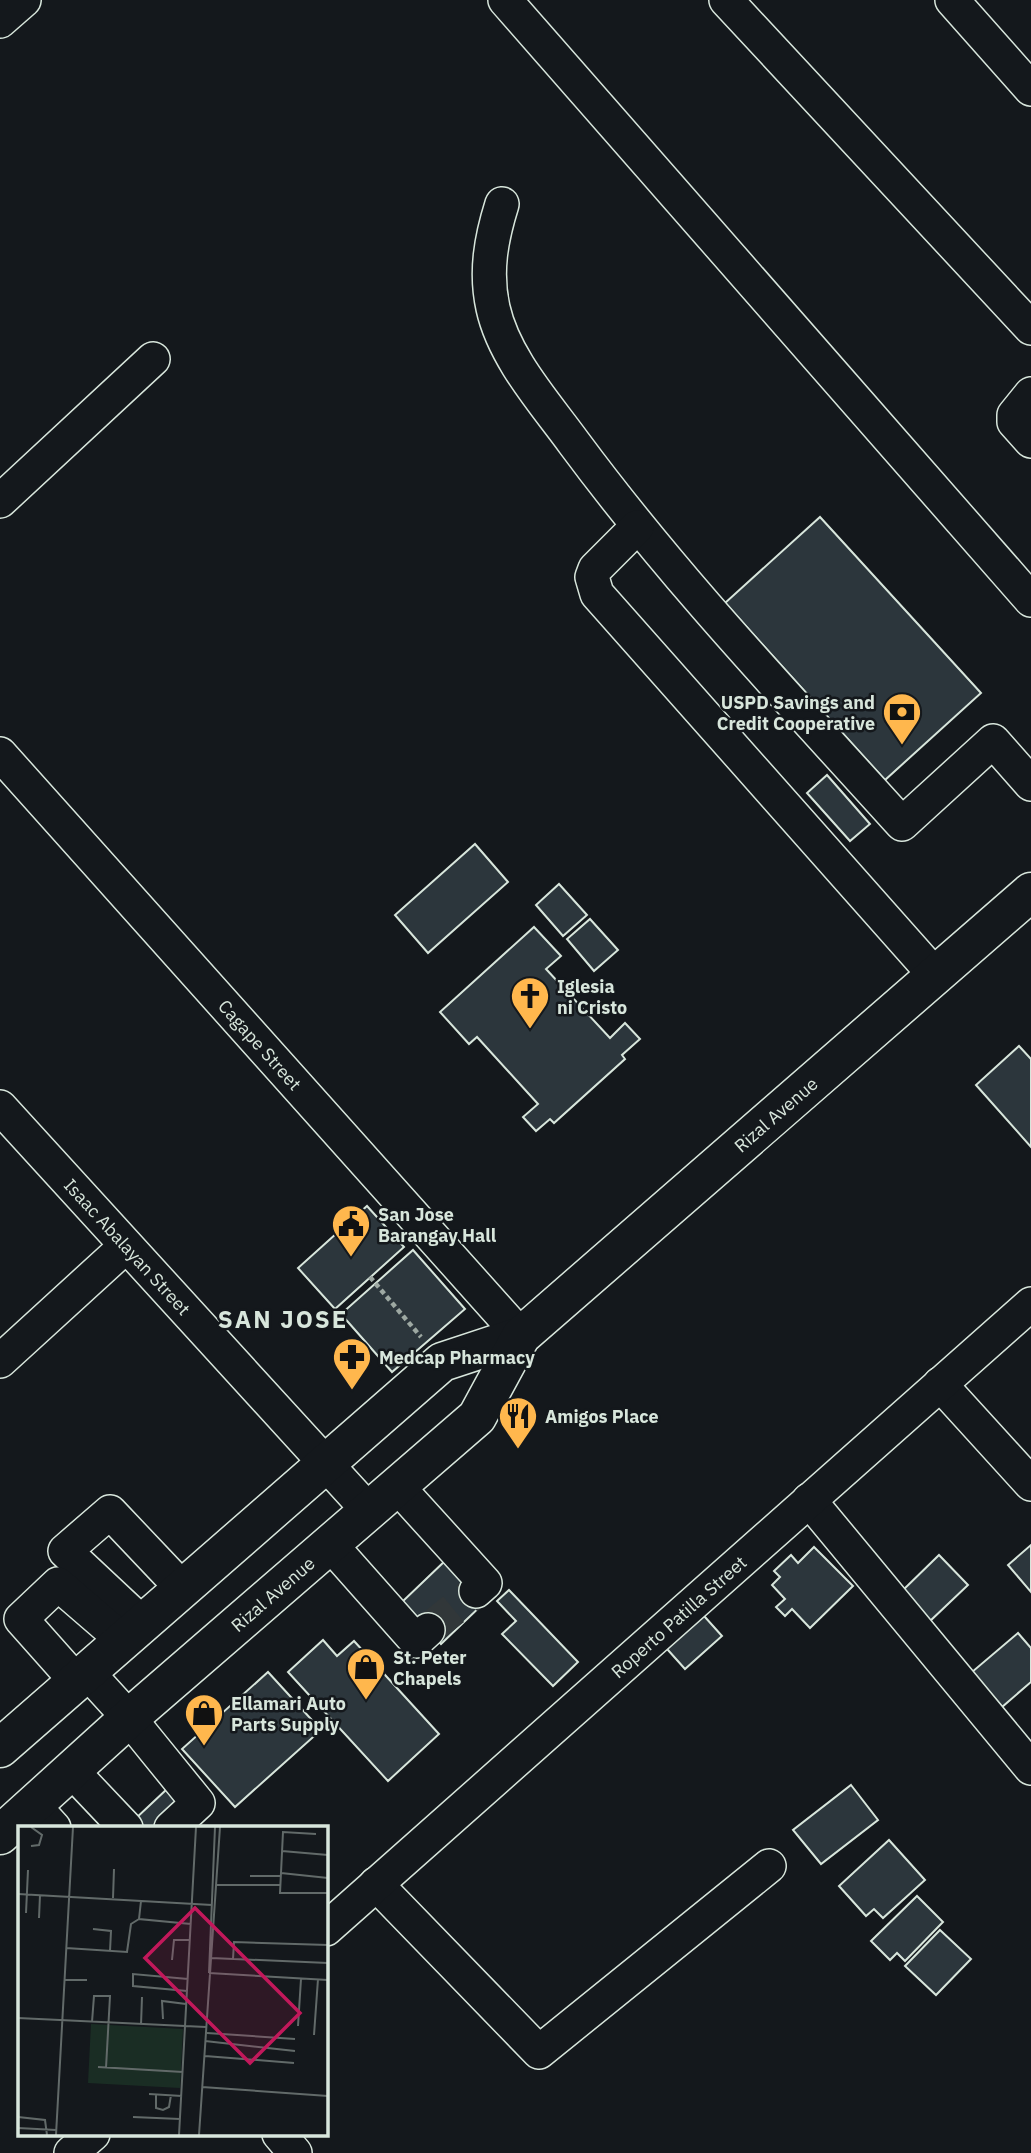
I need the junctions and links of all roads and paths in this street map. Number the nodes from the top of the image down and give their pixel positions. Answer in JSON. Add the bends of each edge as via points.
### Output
{"nodes":[{"id":1,"x":24,"y":0,"type":"edge"},
{"id":2,"x":505,"y":0,"type":"edge"},
{"id":3,"x":726,"y":0,"type":"edge"},
{"id":4,"x":952,"y":0,"type":"edge"},
{"id":5,"x":0,"y":21,"type":"edge"},
{"id":6,"x":1031,"y":89,"type":"edge"},
{"id":7,"x":502,"y":204,"type":"dead end"},
{"id":8,"x":1031,"y":328,"type":"edge"},
{"id":9,"x":153,"y":359,"type":"dead end"},
{"id":10,"x":1031,"y":394,"type":"edge"},
{"id":11,"x":1031,"y":442,"type":"edge"},
{"id":12,"x":0,"y":501,"type":"edge"},
{"id":13,"x":637,"y":527,"type":"junction"},
{"id":14,"x":1031,"y":600,"type":"edge"},
{"id":15,"x":0,"y":754,"type":"edge"},
{"id":16,"x":1031,"y":784,"type":"edge"},
{"id":17,"x":1031,"y":892,"type":"edge"},
{"id":18,"x":934,"y":974,"type":"junction"},
{"id":19,"x":0,"y":1107,"type":"edge"},
{"id":20,"x":126,"y":1246,"type":"junction"},
{"id":21,"x":370,"y":1277,"type":"dead end"},
{"id":22,"x":1031,"y":1304,"type":"edge"},
{"id":23,"x":521,"y":1336,"type":"junction"},
{"id":24,"x":426,"y":1343,"type":"dead end"},
{"id":25,"x":0,"y":1361,"type":"edge"},
{"id":26,"x":940,"y":1384,"type":"junction"},
{"id":27,"x":327,"y":1464,"type":"junction"},
{"id":28,"x":1031,"y":1484,"type":"edge"},
{"id":29,"x":383,"y":1499,"type":"junction"},
{"id":30,"x":809,"y":1500,"type":"junction"},
{"id":31,"x":330,"y":1544,"type":"junction"},
{"id":32,"x":183,"y":1589,"type":"junction"},
{"id":33,"x":476,"y":1591,"type":"dead end"},
{"id":34,"x":428,"y":1630,"type":"dead end"},
{"id":35,"x":133,"y":1633,"type":"junction"},
{"id":36,"x":83,"y":1678,"type":"junction"},
{"id":37,"x":129,"y":1718,"type":"junction"},
{"id":38,"x":0,"y":1748,"type":"edge"},
{"id":39,"x":1031,"y":1768,"type":"edge"},
{"id":40,"x":71,"y":1770,"type":"junction"},
{"id":41,"x":44,"y":1816,"type":"edge"},
{"id":42,"x":21,"y":1826,"type":"edge"},
{"id":43,"x":124,"y":1826,"type":"edge"},
{"id":44,"x":173,"y":1826,"type":"edge"},
{"id":45,"x":18,"y":1827,"type":"edge"},
{"id":46,"x":0,"y":1835,"type":"edge"},
{"id":47,"x":769,"y":1866,"type":"dead end"},
{"id":48,"x":376,"y":1884,"type":"junction"},
{"id":49,"x":327,"y":1928,"type":"edge"},
{"id":50,"x":91,"y":2136,"type":"edge"},
{"id":51,"x":281,"y":2136,"type":"edge"},
{"id":52,"x":71,"y":2153,"type":"edge"},
{"id":53,"x":295,"y":2153,"type":"edge"}],
"edges":[{"from":1,"to":5,"type":"street"},
{"from":2,"to":14,"type":"street"},
{"from":3,"to":8,"type":"street"},
{"from":4,"to":6,"type":"street"},
{"from":7,"to":13,"type":"street","via":[[488,270],[493,309],[508,347]]},
{"from":9,"to":12,"type":"street"},
{"from":10,"to":11,"type":"street","via":[[1014,415],[1014,422]]},
{"from":13,"to":16,"type":"street","via":[[902,824],[993,741]]},
{"from":13,"to":18,"type":"street","via":[[595,569],[592,577],[597,594]]},
{"from":15,"to":23,"type":"street","name":"Cagape Street"},
{"from":17,"to":18,"type":"main road","name":"Rizal Avenue"},
{"from":18,"to":23,"type":"main road","name":"Rizal Avenue"},
{"from":19,"to":20,"type":"street","name":"Isaac Abalayan Street"},
{"from":20,"to":25,"type":"street"},
{"from":20,"to":27,"type":"street","name":"Isaac Abalayan Street"},
{"from":21,"to":24,"type":"path"},
{"from":22,"to":26,"type":"street","name":"Roperto Patilla Street"},
{"from":23,"to":27,"type":"main road","name":"Rizal Avenue","via":[[442,1362]]},
{"from":23,"to":29,"type":"main road","name":"Rizal Avenue","via":[[477,1417]]},
{"from":26,"to":28,"type":"street"},
{"from":26,"to":30,"type":"street","name":"Roperto Patilla Street"},
{"from":27,"to":29,"type":"street","name":"Isaac Abalayan Street"},
{"from":27,"to":32,"type":"main road","name":"Rizal Avenue"},
{"from":29,"to":31,"type":"main road","name":"Rizal Avenue"},
{"from":29,"to":33,"type":"street","name":"Isaac Abalayan Street","via":[[485,1583]]},
{"from":30,"to":39,"type":"street"},
{"from":30,"to":48,"type":"street","name":"Roperto Patilla Street"},
{"from":31,"to":34,"type":"street","via":[[416,1641]]},
{"from":31,"to":37,"type":"main road","name":"Rizal Avenue"},
{"from":32,"to":35,"type":"main road","name":"Rizal Avenue"},
{"from":32,"to":35,"type":"street","via":[[110,1511],[65,1551]]},
{"from":35,"to":36,"type":"main road","name":"Rizal Avenue"},
{"from":35,"to":36,"type":"street","via":[[58,1584],[21,1619]]},
{"from":36,"to":37,"type":"street"},
{"from":36,"to":38,"type":"main road","name":"Rizal Avenue"},
{"from":37,"to":40,"type":"main road","name":"Rizal Avenue"},
{"from":37,"to":44,"type":"street","via":[[198,1803]]},
{"from":40,"to":41,"type":"main road","name":"Rizal Avenue"},
{"from":40,"to":43,"type":"street"},
{"from":41,"to":42,"type":"main road","name":"Rizal Avenue"},
{"from":45,"to":46,"type":"main road","name":"Rizal Avenue"},
{"from":47,"to":48,"type":"street","via":[[539,2052]]},
{"from":48,"to":49,"type":"street","name":"Roperto Patilla Street"},
{"from":50,"to":52,"type":"street"},
{"from":51,"to":53,"type":"street"}]}
